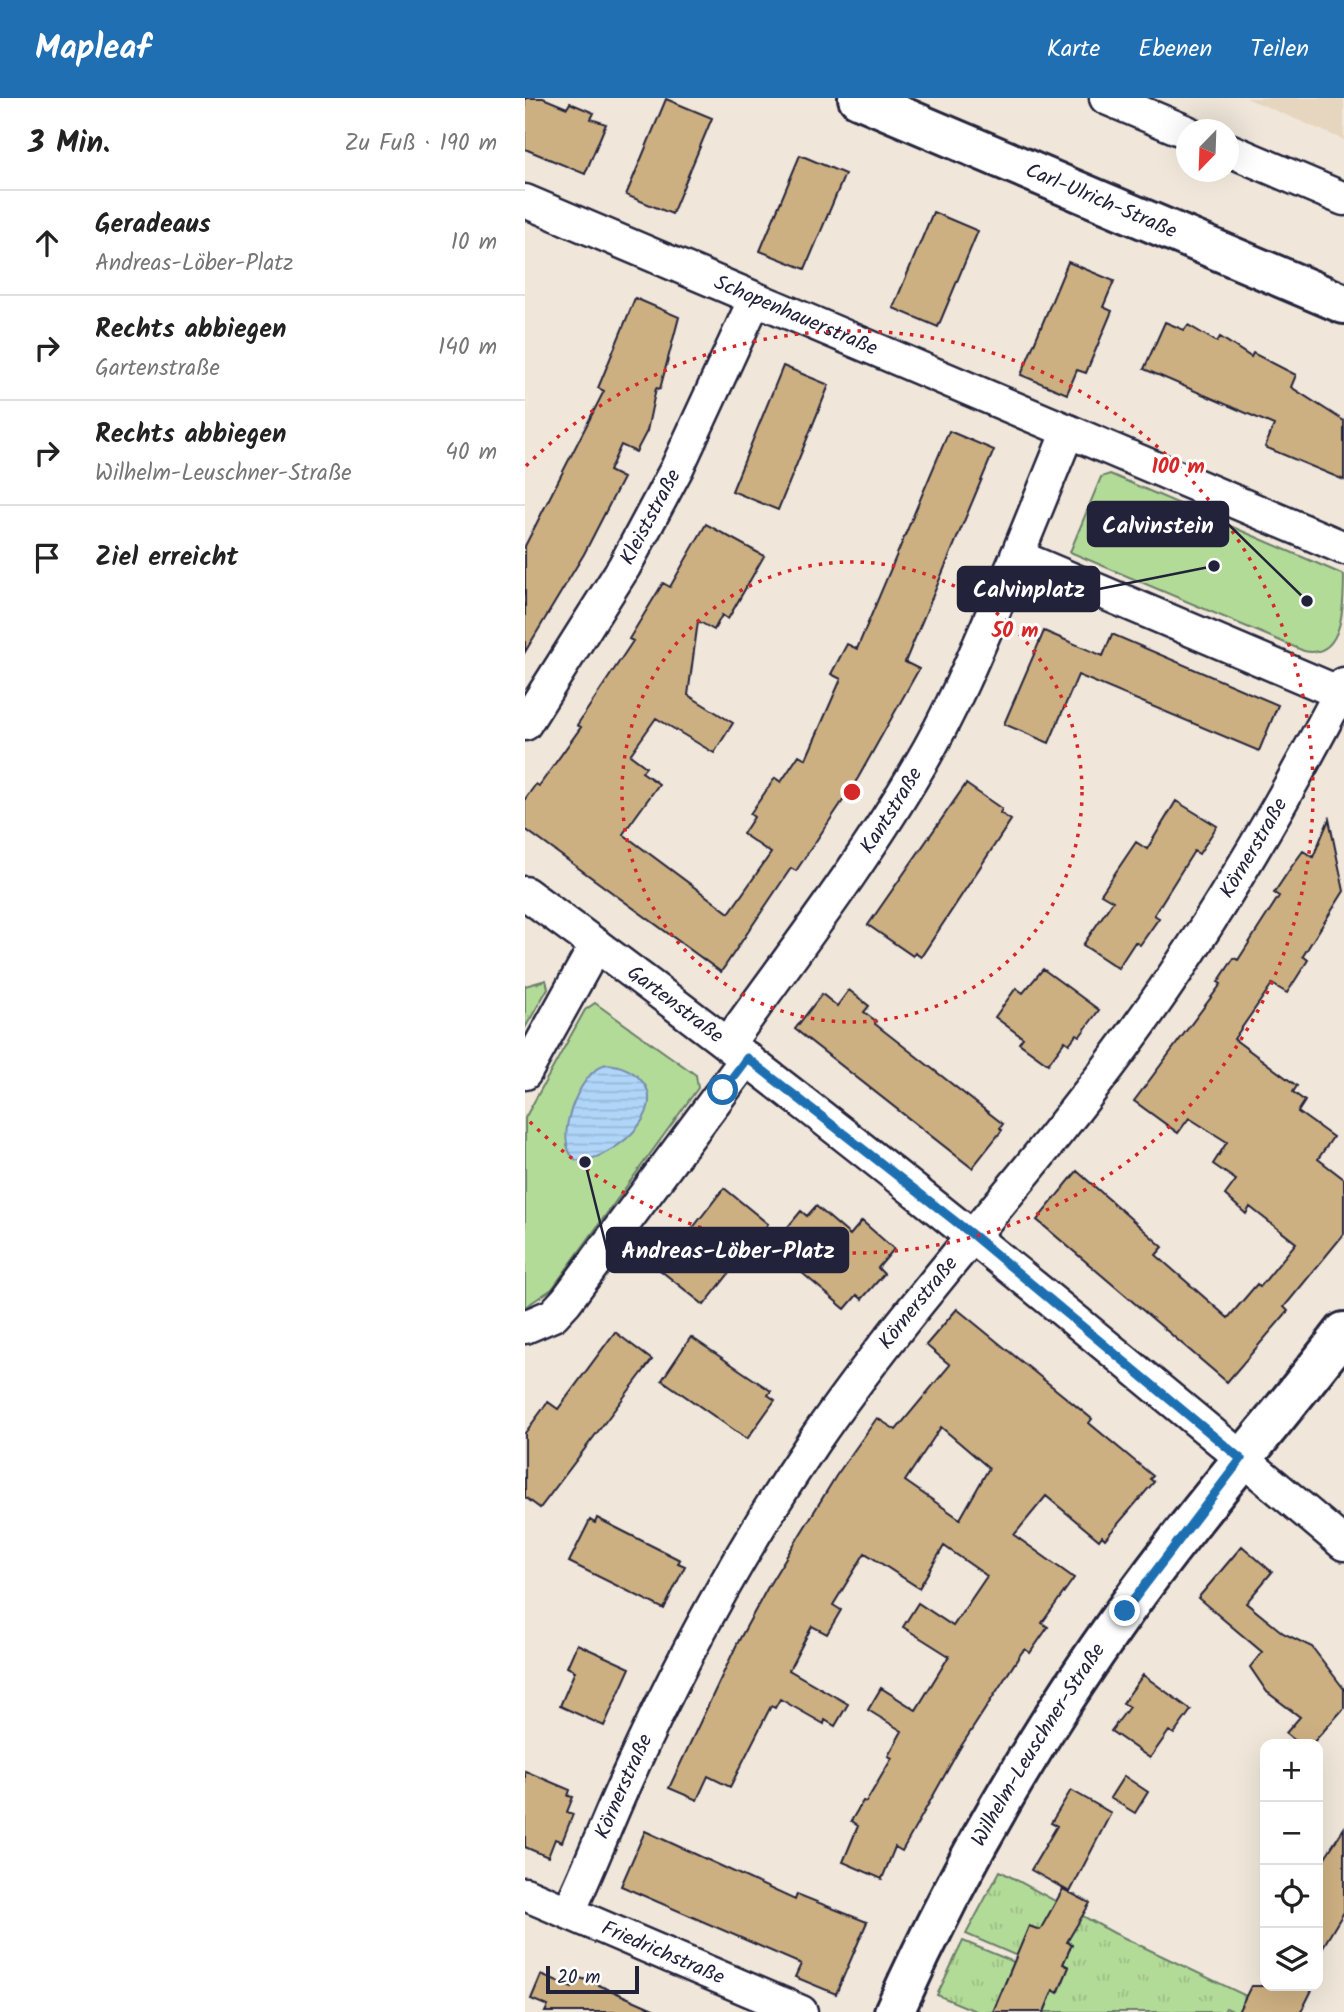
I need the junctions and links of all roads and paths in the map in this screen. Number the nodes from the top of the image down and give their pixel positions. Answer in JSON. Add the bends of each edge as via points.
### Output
{"nodes":[{"id":1,"x":858,"y":98,"type":"edge"},
{"id":2,"x":1106,"y":98,"type":"edge"},
{"id":3,"x":1176,"y":127,"type":"edge"},
{"id":4,"x":1239,"y":154,"type":"edge"},
{"id":5,"x":1344,"y":200,"type":"edge"},
{"id":6,"x":525,"y":201,"type":"edge"},
{"id":7,"x":755,"y":299,"type":"junction"},
{"id":8,"x":1344,"y":304,"type":"edge"},
{"id":9,"x":1068,"y":431,"type":"junction"},
{"id":10,"x":1344,"y":548,"type":"edge"},
{"id":11,"x":1017,"y":556,"type":"junction"},
{"id":12,"x":1343,"y":691,"type":"edge"},
{"id":13,"x":525,"y":724,"type":"edge"},
{"id":14,"x":525,"y":893,"type":"edge"},
{"id":15,"x":596,"y":945,"type":"junction"},
{"id":16,"x":737,"y":1051,"type":"junction"},
{"id":17,"x":525,"y":1073,"type":"edge"},
{"id":18,"x":974,"y":1236,"type":"junction"},
{"id":19,"x":525,"y":1328,"type":"edge"},
{"id":20,"x":1344,"y":1332,"type":"edge"},
{"id":21,"x":1241,"y":1459,"type":"junction"},
{"id":22,"x":1344,"y":1544,"type":"edge"},
{"id":23,"x":525,"y":1894,"type":"edge"},
{"id":24,"x":569,"y":1911,"type":"junction"},
{"id":25,"x":801,"y":2012,"type":"edge"},
{"id":26,"x":894,"y":2012,"type":"edge"}],
"edges":[{"from":1,"to":8,"type":"street","name":"Carl-Ulrich-Straße"},
{"from":2,"to":3,"type":"street"},
{"from":4,"to":5,"type":"street"},
{"from":6,"to":7,"type":"street","name":"Schopenhauerstraße"},
{"from":7,"to":9,"type":"street","name":"Schopenhauerstraße"},
{"from":7,"to":13,"type":"street","name":"Kleiststraße","via":[[677,468],[624,567]]},
{"from":9,"to":10,"type":"street","name":"Schopenhauerstraße"},
{"from":9,"to":11,"type":"street","name":"Kantstraße"},
{"from":11,"to":12,"type":"street"},
{"from":11,"to":16,"type":"street","name":"Kantstraße","via":[[919,768]]},
{"from":12,"to":18,"type":"street","name":"Körnerstraße","via":[[1284,799],[1184,959],[1122,1049]]},
{"from":14,"to":15,"type":"street","name":"Gartenstraße"},
{"from":15,"to":16,"type":"street","name":"Gartenstraße"},
{"from":15,"to":17,"type":"street"},
{"from":16,"to":18,"type":"street","name":"Gartenstraße"},
{"from":16,"to":19,"type":"street","name":"Kantstraße","via":[[566,1301],[542,1322]]},
{"from":18,"to":21,"type":"street","name":"Gartenstraße"},
{"from":18,"to":24,"type":"street","name":"Körnerstraße","via":[[876,1354],[776,1498],[656,1717]]},
{"from":20,"to":21,"type":"street","name":"Wilhelm-Leuschner-Straße"},
{"from":21,"to":22,"type":"street","name":"Gartenstraße"},
{"from":21,"to":26,"type":"street","name":"Wilhelm-Leuschner-Straße","via":[[1125,1611],[1024,1763],[971,1854]]},
{"from":23,"to":24,"type":"street","name":"Friedrichstraße"},
{"from":24,"to":25,"type":"street","name":"Friedrichstraße"}]}
